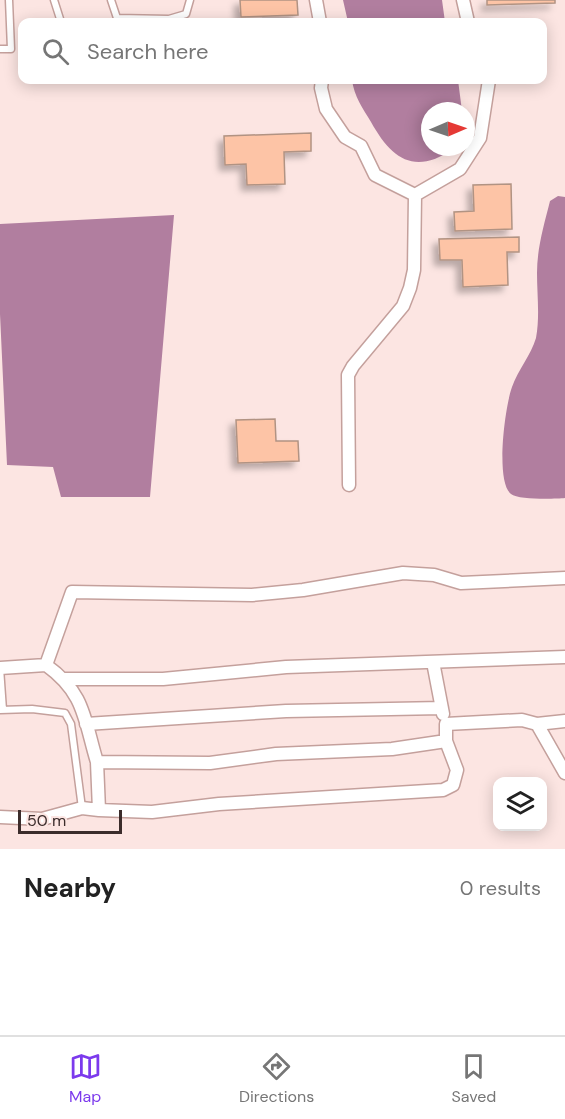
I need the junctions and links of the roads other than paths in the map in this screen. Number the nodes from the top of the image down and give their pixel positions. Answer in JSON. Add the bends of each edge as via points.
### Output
{"nodes":[{"id":1,"x":9,"y":0,"type":"edge"},
{"id":2,"x":54,"y":0,"type":"edge"},
{"id":3,"x":111,"y":0,"type":"edge"},
{"id":4,"x":190,"y":0,"type":"edge"},
{"id":5,"x":316,"y":0,"type":"edge"},
{"id":6,"x":463,"y":0,"type":"edge"},
{"id":7,"x":60,"y":18,"type":"edge"},
{"id":8,"x":117,"y":18,"type":"edge"},
{"id":9,"x":172,"y":18,"type":"edge"},
{"id":10,"x":319,"y":18,"type":"edge"},
{"id":11,"x":467,"y":18,"type":"edge"},
{"id":12,"x":0,"y":50,"type":"edge"},
{"id":13,"x":322,"y":84,"type":"edge"},
{"id":14,"x":488,"y":84,"type":"edge"},
{"id":15,"x":415,"y":195,"type":"junction"},
{"id":16,"x":349,"y":485,"type":"dead end"},
{"id":17,"x":565,"y":578,"type":"edge"},
{"id":18,"x":565,"y":657,"type":"edge"},
{"id":19,"x":433,"y":662,"type":"junction"},
{"id":20,"x":46,"y":665,"type":"junction"},
{"id":21,"x":0,"y":668,"type":"edge"},
{"id":22,"x":66,"y":679,"type":"junction"},
{"id":23,"x":442,"y":708,"type":"junction"},
{"id":24,"x":2,"y":710,"type":"edge"},
{"id":25,"x":565,"y":722,"type":"edge"},
{"id":26,"x":71,"y":724,"type":"junction"},
{"id":27,"x":86,"y":724,"type":"junction"},
{"id":28,"x":446,"y":724,"type":"junction"},
{"id":29,"x":537,"y":724,"type":"junction"},
{"id":30,"x":446,"y":741,"type":"junction"},
{"id":31,"x":97,"y":762,"type":"junction"},
{"id":32,"x":565,"y":773,"type":"edge"},
{"id":33,"x":82,"y":808,"type":"junction"},
{"id":34,"x":99,"y":810,"type":"junction"},
{"id":35,"x":0,"y":817,"type":"edge"}],
"edges":[{"from":1,"to":12,"type":"lane","via":[[11,49]]},
{"from":2,"to":7,"type":"lane"},
{"from":3,"to":8,"type":"lane"},
{"from":4,"to":9,"type":"lane","via":[[186,14]]},
{"from":5,"to":10,"type":"street"},
{"from":6,"to":11,"type":"street"},
{"from":13,"to":15,"type":"street","via":[[326,109],[345,137],[362,146],[375,175]]},
{"from":14,"to":15,"type":"street","via":[[480,138],[470,154],[460,169]]},
{"from":15,"to":16,"type":"street","via":[[414,270],[403,306],[348,375]]},
{"from":17,"to":20,"type":"street","via":[[461,583],[434,575],[403,573],[252,595],[72,592]]},
{"from":18,"to":19,"type":"street"},
{"from":19,"to":22,"type":"street","via":[[286,667],[163,679]]},
{"from":19,"to":23,"type":"street"},
{"from":20,"to":21,"type":"street"},
{"from":20,"to":22,"type":"street"},
{"from":21,"to":24,"type":"lane"},
{"from":22,"to":27,"type":"street","via":[[81,704]]},
{"from":23,"to":27,"type":"street","via":[[286,711]]},
{"from":23,"to":28,"type":"street"},
{"from":24,"to":26,"type":"lane","via":[[65,713]]},
{"from":25,"to":29,"type":"street"},
{"from":26,"to":27,"type":"lane"},
{"from":26,"to":33,"type":"lane"},
{"from":27,"to":31,"type":"street"},
{"from":28,"to":29,"type":"street","via":[[522,720]]},
{"from":28,"to":30,"type":"street"},
{"from":29,"to":32,"type":"street"},
{"from":30,"to":31,"type":"street","via":[[210,763]]},
{"from":30,"to":34,"type":"street","via":[[457,770],[453,785],[442,790],[152,812]]},
{"from":31,"to":34,"type":"street"},
{"from":33,"to":34,"type":"street"},
{"from":33,"to":35,"type":"street","via":[[42,819]]}]}
